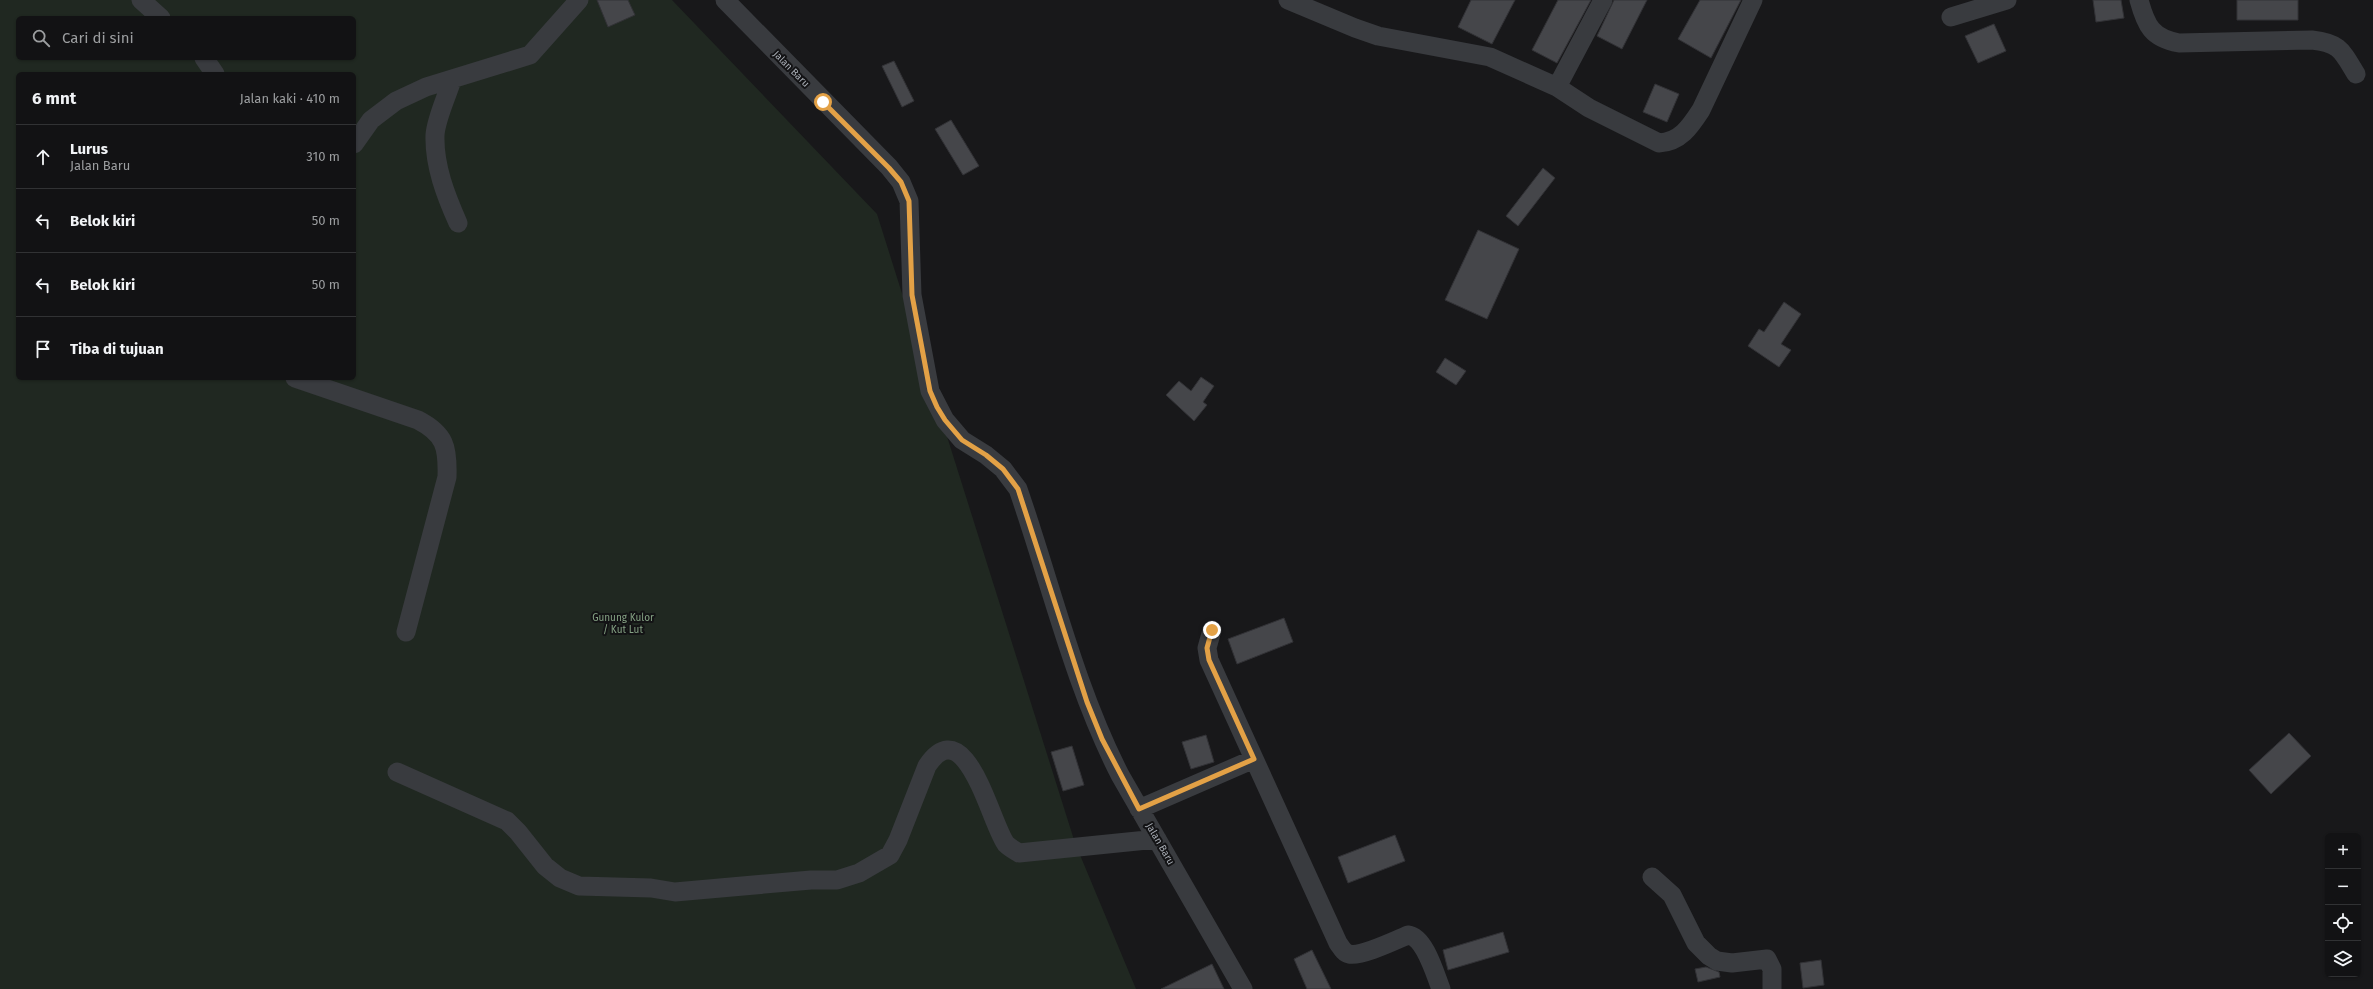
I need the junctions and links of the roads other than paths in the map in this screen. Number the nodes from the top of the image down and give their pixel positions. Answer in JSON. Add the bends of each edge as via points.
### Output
{"nodes":[{"id":1,"x":141,"y":0,"type":"edge"},
{"id":2,"x":579,"y":0,"type":"edge"},
{"id":3,"x":725,"y":0,"type":"edge"},
{"id":4,"x":1288,"y":0,"type":"edge"},
{"id":5,"x":1603,"y":0,"type":"edge"},
{"id":6,"x":1754,"y":0,"type":"edge"},
{"id":7,"x":2007,"y":0,"type":"edge"},
{"id":8,"x":2139,"y":0,"type":"edge"},
{"id":9,"x":159,"y":16,"type":"edge"},
{"id":10,"x":1951,"y":17,"type":"dead end"},
{"id":11,"x":205,"y":60,"type":"edge"},
{"id":12,"x":214,"y":72,"type":"edge"},
{"id":13,"x":2356,"y":74,"type":"dead end"},
{"id":14,"x":452,"y":80,"type":"junction"},
{"id":15,"x":1557,"y":88,"type":"junction"},
{"id":16,"x":356,"y":141,"type":"edge"},
{"id":17,"x":458,"y":223,"type":"dead end"},
{"id":18,"x":301,"y":380,"type":"edge"},
{"id":19,"x":1212,"y":630,"type":"dead end"},
{"id":20,"x":406,"y":632,"type":"dead end"},
{"id":21,"x":1254,"y":759,"type":"junction"},
{"id":22,"x":397,"y":772,"type":"dead end"},
{"id":23,"x":1139,"y":809,"type":"junction"},
{"id":24,"x":1157,"y":839,"type":"junction"},
{"id":25,"x":1652,"y":877,"type":"dead end"},
{"id":26,"x":1243,"y":989,"type":"edge"},
{"id":27,"x":1441,"y":989,"type":"edge"},
{"id":28,"x":1772,"y":989,"type":"edge"}],
"edges":[{"from":1,"to":9,"type":"street"},
{"from":2,"to":14,"type":"street","via":[[530,55]]},
{"from":3,"to":23,"type":"street","name":"Jalan Baru","via":[[901,182],[909,201],[912,295],[930,391],[945,420],[958,435],[1003,469],[1018,489],[1087,702],[1102,739]]},
{"from":4,"to":15,"type":"street","via":[[1347,26],[1378,36],[1490,57]]},
{"from":5,"to":15,"type":"street"},
{"from":6,"to":15,"type":"street","via":[[1700,110],[1690,127],[1670,143],[1659,143],[1589,108]]},
{"from":7,"to":10,"type":"street"},
{"from":8,"to":13,"type":"street","via":[[2146,22],[2155,34],[2165,40],[2179,43],[2312,40],[2328,42],[2337,46]]},
{"from":11,"to":12,"type":"street"},
{"from":14,"to":16,"type":"street","via":[[426,87],[396,101],[371,120]]},
{"from":14,"to":17,"type":"street","via":[[435,134],[436,158],[444,190]]},
{"from":18,"to":20,"type":"street","via":[[418,420],[434,428],[442,440],[448,455],[447,477]]},
{"from":19,"to":21,"type":"street","via":[[1207,648],[1209,660]]},
{"from":21,"to":23,"type":"street"},
{"from":21,"to":27,"type":"street","via":[[1343,951],[1349,954],[1358,953],[1408,935],[1413,936],[1423,945]]},
{"from":22,"to":24,"type":"street","via":[[507,821],[545,866],[560,878],[579,886],[651,888],[675,892],[837,880],[859,873],[890,855],[927,766],[935,755],[946,749],[953,750],[966,761],[979,780],[1003,838],[1019,853]]},
{"from":23,"to":24,"type":"street","name":"Jalan Baru"},
{"from":24,"to":26,"type":"street","name":"Jalan Baru"},
{"from":25,"to":28,"type":"street","via":[[1672,895],[1696,943],[1718,961],[1732,963],[1767,959],[1772,969]]}]}
